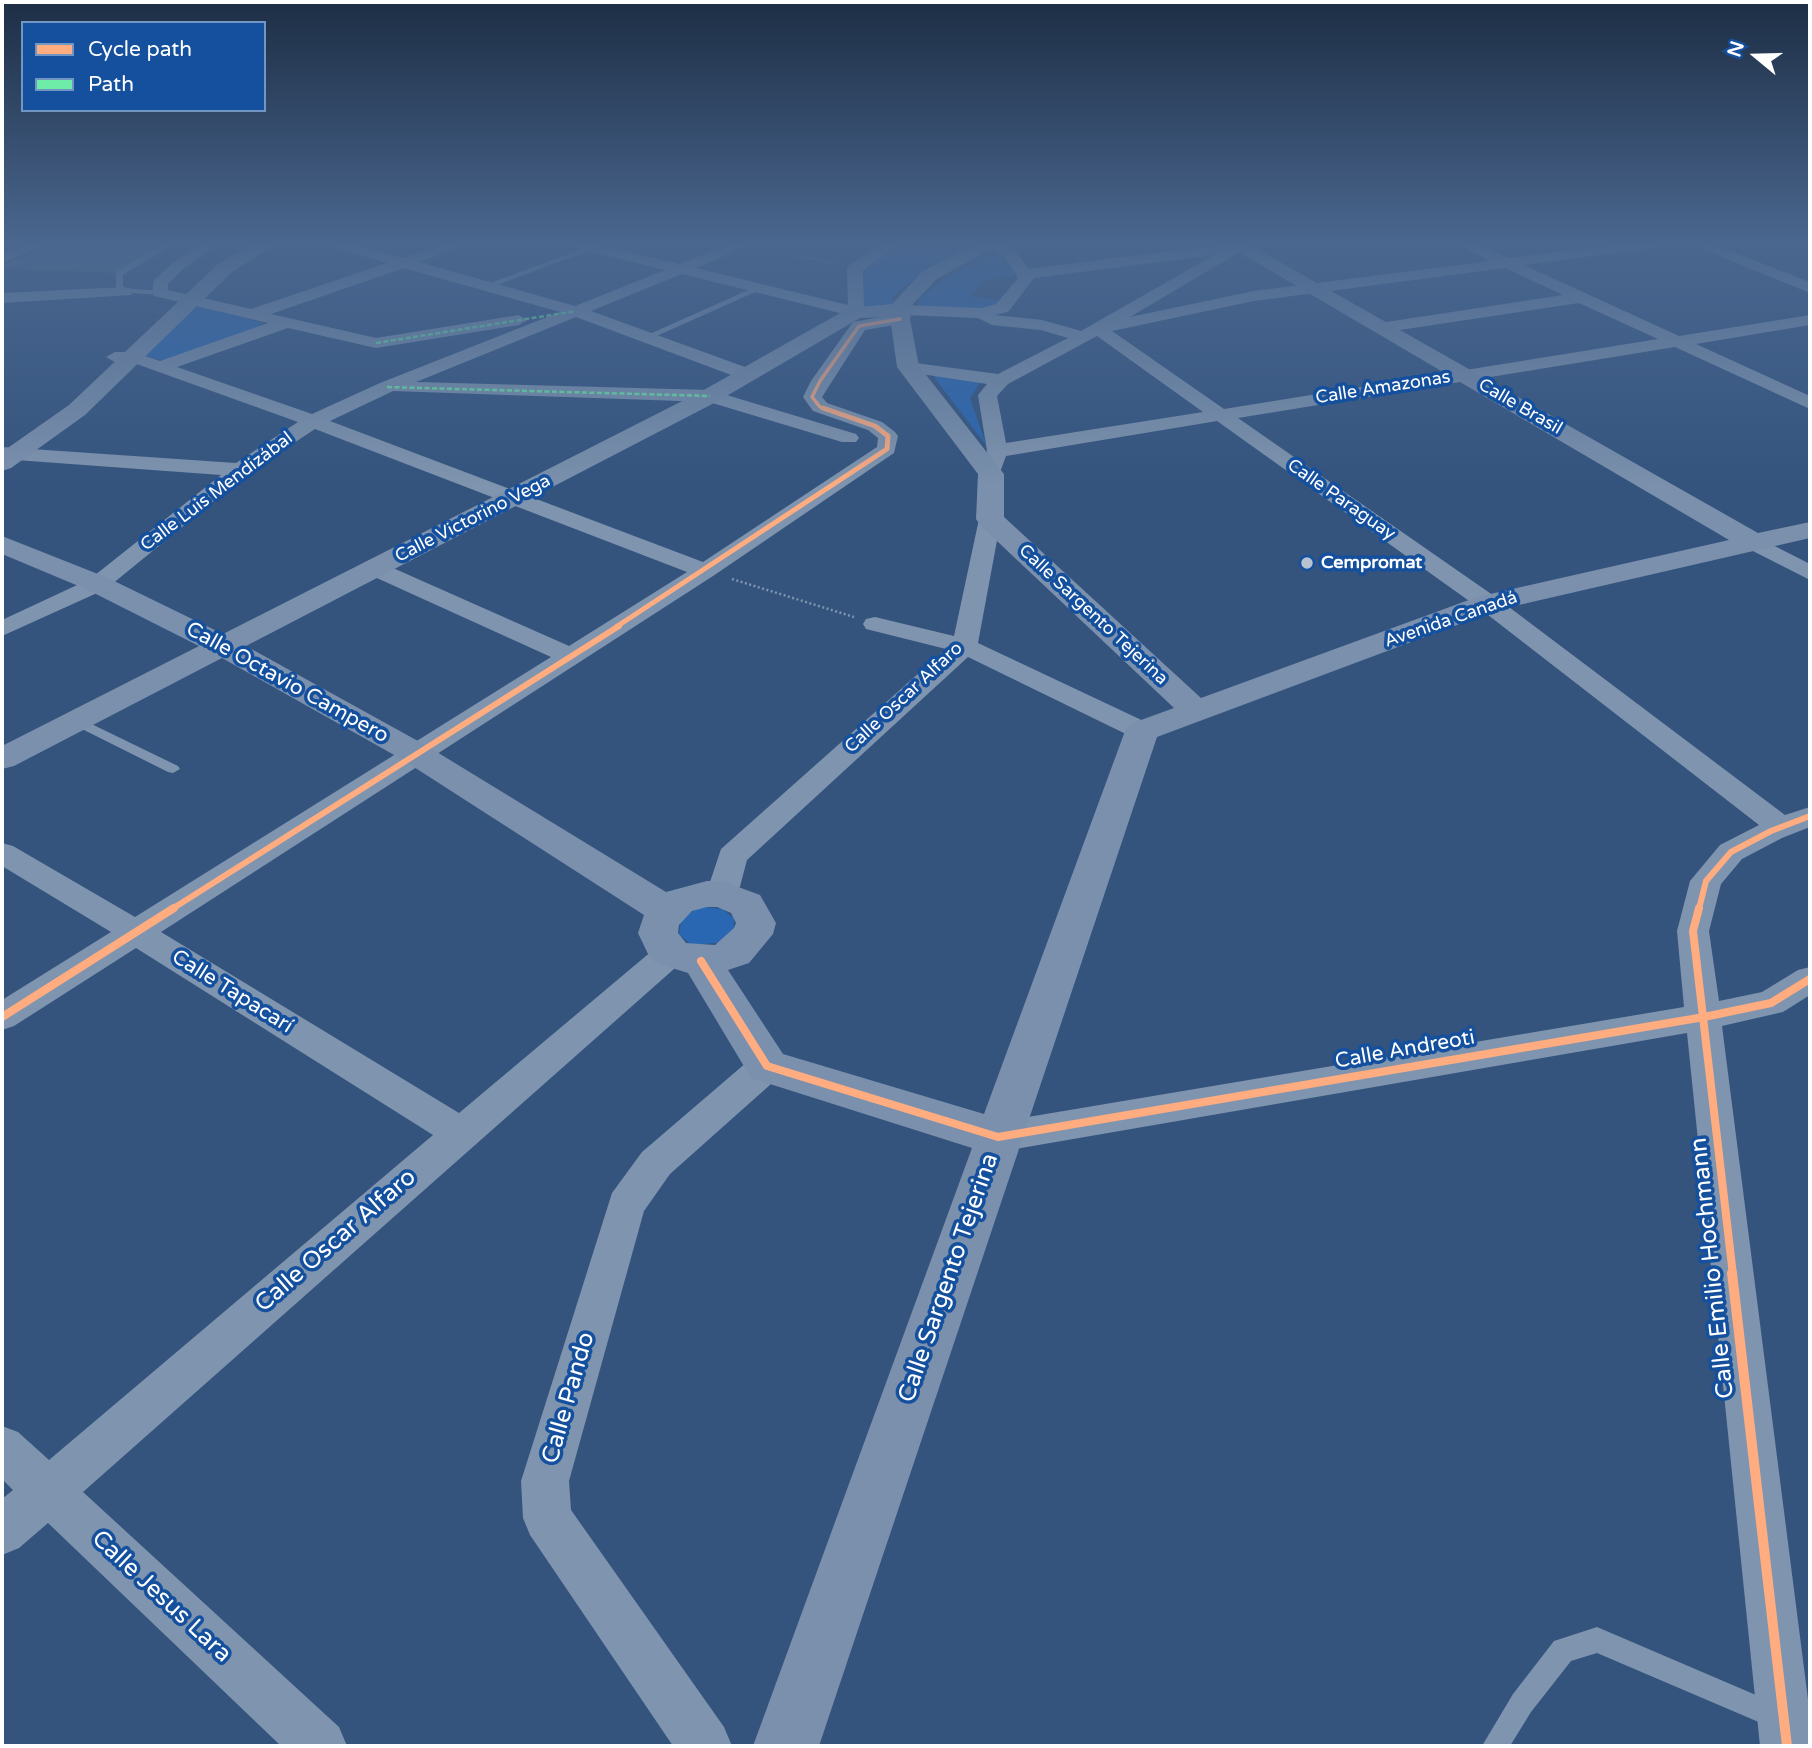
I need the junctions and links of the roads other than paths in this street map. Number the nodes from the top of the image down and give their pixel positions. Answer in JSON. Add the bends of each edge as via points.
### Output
{"nodes":[{"id":1,"x":162,"y":323,"type":"edge"},
{"id":2,"x":286,"y":323,"type":"edge"},
{"id":3,"x":289,"y":323,"type":"edge"},
{"id":4,"x":525,"y":323,"type":"edge"},
{"id":5,"x":547,"y":323,"type":"edge"},
{"id":6,"x":610,"y":323,"type":"edge"},
{"id":7,"x":680,"y":323,"type":"edge"},
{"id":8,"x":838,"y":323,"type":"edge"},
{"id":9,"x":872,"y":323,"type":"edge"},
{"id":10,"x":902,"y":323,"type":"edge"},
{"id":11,"x":1018,"y":323,"type":"edge"},
{"id":12,"x":1119,"y":323,"type":"edge"},
{"id":13,"x":1137,"y":323,"type":"edge"},
{"id":14,"x":1371,"y":323,"type":"edge"},
{"id":15,"x":1416,"y":323,"type":"edge"},
{"id":16,"x":1639,"y":323,"type":"edge"},
{"id":17,"x":1794,"y":323,"type":"edge"},
{"id":18,"x":1380,"y":328,"type":"junction"},
{"id":19,"x":1091,"y":333,"type":"junction"},
{"id":20,"x":649,"y":336,"type":"junction"},
{"id":21,"x":1679,"y":341,"type":"junction"},
{"id":22,"x":376,"y":356,"type":"junction"},
{"id":23,"x":124,"y":357,"type":"junction"},
{"id":24,"x":159,"y":367,"type":"junction"},
{"id":25,"x":908,"y":368,"type":"junction"},
{"id":26,"x":749,"y":375,"type":"junction"},
{"id":27,"x":1466,"y":375,"type":"junction"},
{"id":28,"x":1001,"y":380,"type":"junction"},
{"id":29,"x":380,"y":390,"type":"junction"},
{"id":30,"x":710,"y":396,"type":"junction"},
{"id":31,"x":1810,"y":403,"type":"edge"},
{"id":32,"x":1219,"y":414,"type":"junction"},
{"id":33,"x":313,"y":421,"type":"junction"},
{"id":34,"x":887,"y":449,"type":"junction"},
{"id":35,"x":997,"y":451,"type":"junction"},
{"id":36,"x":5,"y":454,"type":"edge"},
{"id":37,"x":240,"y":470,"type":"junction"},
{"id":38,"x":991,"y":474,"type":"junction"},
{"id":39,"x":513,"y":498,"type":"junction"},
{"id":40,"x":990,"y":519,"type":"junction"},
{"id":41,"x":1810,"y":530,"type":"edge"},
{"id":42,"x":1754,"y":542,"type":"junction"},
{"id":43,"x":2,"y":544,"type":"edge"},
{"id":44,"x":376,"y":569,"type":"junction"},
{"id":45,"x":705,"y":571,"type":"junction"},
{"id":46,"x":1810,"y":573,"type":"edge"},
{"id":47,"x":98,"y":584,"type":"junction"},
{"id":48,"x":1488,"y":603,"type":"junction"},
{"id":49,"x":875,"y":624,"type":"road end"},
{"id":50,"x":2,"y":629,"type":"edge"},
{"id":51,"x":223,"y":646,"type":"junction"},
{"id":52,"x":965,"y":646,"type":"junction"},
{"id":53,"x":570,"y":656,"type":"junction"},
{"id":54,"x":1196,"y":711,"type":"junction"},
{"id":55,"x":77,"y":721,"type":"junction"},
{"id":56,"x":1142,"y":731,"type":"junction"},
{"id":57,"x":415,"y":753,"type":"junction"},
{"id":58,"x":2,"y":759,"type":"edge"},
{"id":59,"x":173,"y":769,"type":"dead end"},
{"id":60,"x":1796,"y":822,"type":"edge"},
{"id":61,"x":2,"y":853,"type":"edge"},
{"id":62,"x":722,"y":894,"type":"junction"},
{"id":63,"x":667,"y":911,"type":"junction"},
{"id":64,"x":136,"y":932,"type":"junction"},
{"id":65,"x":686,"y":957,"type":"junction"},
{"id":66,"x":1810,"y":979,"type":"edge"},
{"id":67,"x":2,"y":1017,"type":"edge"},
{"id":68,"x":1704,"y":1017,"type":"junction"},
{"id":69,"x":766,"y":1066,"type":"junction"},
{"id":70,"x":460,"y":1133,"type":"junction"},
{"id":71,"x":998,"y":1137,"type":"junction"},
{"id":72,"x":2,"y":1448,"type":"edge"},
{"id":73,"x":49,"y":1491,"type":"junction"},
{"id":74,"x":2,"y":1531,"type":"edge"},
{"id":75,"x":1785,"y":1733,"type":"edge"},
{"id":76,"x":320,"y":1746,"type":"edge"},
{"id":77,"x":705,"y":1746,"type":"edge"},
{"id":78,"x":786,"y":1746,"type":"edge"},
{"id":79,"x":1494,"y":1746,"type":"edge"}],
"edges":[{"from":1,"to":23,"type":"main road"},
{"from":2,"to":24,"type":"street"},
{"from":3,"to":22,"type":"street"},
{"from":4,"to":22,"type":"street"},
{"from":5,"to":29,"type":"street","name":"Calle Luis Mendizábal"},
{"from":6,"to":20,"type":"street"},
{"from":7,"to":20,"type":"lane"},
{"from":8,"to":26,"type":"street","name":"Calle Victorino Vega"},
{"from":9,"to":34,"type":"street","via":[[859,326],[812,397],[828,411],[875,426],[888,436]]},
{"from":10,"to":25,"type":"street"},
{"from":11,"to":19,"type":"street"},
{"from":12,"to":19,"type":"street"},
{"from":13,"to":19,"type":"street"},
{"from":14,"to":18,"type":"street","name":"Calle Brasil"},
{"from":15,"to":18,"type":"street"},
{"from":16,"to":21,"type":"street"},
{"from":17,"to":21,"type":"street","name":"Calle Amazonas"},
{"from":18,"to":27,"type":"street","name":"Calle Brasil"},
{"from":19,"to":28,"type":"street"},
{"from":19,"to":32,"type":"street","name":"Calle Paraguay"},
{"from":20,"to":26,"type":"street"},
{"from":21,"to":27,"type":"street","name":"Calle Amazonas"},
{"from":21,"to":31,"type":"street"},
{"from":22,"to":29,"type":"street"},
{"from":23,"to":24,"type":"street"},
{"from":23,"to":36,"type":"main road","via":[[60,424]]},
{"from":24,"to":33,"type":"street"},
{"from":25,"to":28,"type":"street"},
{"from":25,"to":38,"type":"street"},
{"from":26,"to":30,"type":"street","name":"Calle Victorino Vega"},
{"from":27,"to":32,"type":"street","name":"Calle Amazonas"},
{"from":27,"to":42,"type":"street","name":"Calle Brasil"},
{"from":28,"to":35,"type":"street","via":[[987,395]]},
{"from":29,"to":30,"type":"street"},
{"from":29,"to":33,"type":"street","name":"Calle Luis Mendizábal"},
{"from":30,"to":34,"type":"street"},
{"from":30,"to":39,"type":"street","name":"Calle Victorino Vega"},
{"from":32,"to":35,"type":"street","name":"Calle Amazonas"},
{"from":32,"to":48,"type":"street","name":"Calle Paraguay"},
{"from":33,"to":37,"type":"street","name":"Calle Luis Mendizábal"},
{"from":33,"to":39,"type":"street"},
{"from":34,"to":45,"type":"street"},
{"from":35,"to":38,"type":"street"},
{"from":36,"to":37,"type":"street"},
{"from":37,"to":47,"type":"street","name":"Calle Luis Mendizábal"},
{"from":38,"to":40,"type":"street","name":"Calle Oscar Alfaro"},
{"from":39,"to":44,"type":"street","name":"Calle Victorino Vega"},
{"from":39,"to":45,"type":"street"},
{"from":40,"to":52,"type":"street","name":"Calle Oscar Alfaro"},
{"from":40,"to":54,"type":"street","name":"Calle Sargento Tejerina"},
{"from":41,"to":42,"type":"street","name":"Avenida Canadá"},
{"from":42,"to":46,"type":"street","name":"Calle Brasil"},
{"from":42,"to":48,"type":"street","name":"Avenida Canadá"},
{"from":43,"to":47,"type":"street","name":"Calle Octavio Campero"},
{"from":44,"to":51,"type":"street","name":"Calle Victorino Vega"},
{"from":44,"to":53,"type":"street"},
{"from":45,"to":53,"type":"street"},
{"from":47,"to":50,"type":"street","name":"Calle Luis Mendizábal"},
{"from":47,"to":51,"type":"street","name":"Calle Octavio Campero"},
{"from":48,"to":54,"type":"street","name":"Avenida Canadá"},
{"from":48,"to":60,"type":"street","name":"Calle Paraguay"},
{"from":49,"to":52,"type":"street"},
{"from":51,"to":55,"type":"street","name":"Calle Victorino Vega"},
{"from":51,"to":57,"type":"street","name":"Calle Octavio Campero"},
{"from":52,"to":56,"type":"street"},
{"from":52,"to":62,"type":"street","name":"Calle Oscar Alfaro","via":[[732,856]]},
{"from":53,"to":57,"type":"street"},
{"from":54,"to":56,"type":"street","name":"Avenida Canadá"},
{"from":55,"to":58,"type":"street","name":"Calle Victorino Vega"},
{"from":55,"to":59,"type":"lane"},
{"from":56,"to":71,"type":"street","name":"Calle Sargento Tejerina"},
{"from":57,"to":63,"type":"street","name":"Calle Octavio Campero"},
{"from":57,"to":64,"type":"street"},
{"from":60,"to":68,"type":"street","name":"Calle Emilio Hochmann","via":[[1731,852],[1706,881],[1693,931]]},
{"from":61,"to":64,"type":"street","name":"Calle Tapacarí"},
{"from":62,"to":63,"type":"street","via":[[692,897]]},
{"from":62,"to":65,"type":"street","via":[[746,904],[756,923],[753,934],[734,953]]},
{"from":63,"to":65,"type":"street","via":[[658,933],[662,944]]},
{"from":64,"to":67,"type":"street"},
{"from":64,"to":70,"type":"street","name":"Calle Tapacarí"},
{"from":65,"to":69,"type":"street"},
{"from":65,"to":70,"type":"street","name":"Calle Oscar Alfaro"},
{"from":66,"to":68,"type":"street","name":"Calle Andreoti","via":[[1771,1003]]},
{"from":68,"to":71,"type":"street","name":"Calle Andreoti"},
{"from":68,"to":75,"type":"street","name":"Calle Emilio Hochmann"},
{"from":69,"to":71,"type":"street"},
{"from":69,"to":77,"type":"street","name":"Calle Pando","via":[[656,1163],[626,1205],[545,1481],[547,1518]]},
{"from":70,"to":73,"type":"street","name":"Calle Oscar Alfaro"},
{"from":71,"to":78,"type":"street","name":"Calle Sargento Tejerina"},
{"from":72,"to":73,"type":"street","name":"Calle Jesus Lara"},
{"from":73,"to":74,"type":"street","name":"Calle Oscar Alfaro"},
{"from":73,"to":76,"type":"street","name":"Calle Jesus Lara"},
{"from":75,"to":79,"type":"lane","via":[[1597,1640],[1563,1650]]}]}
